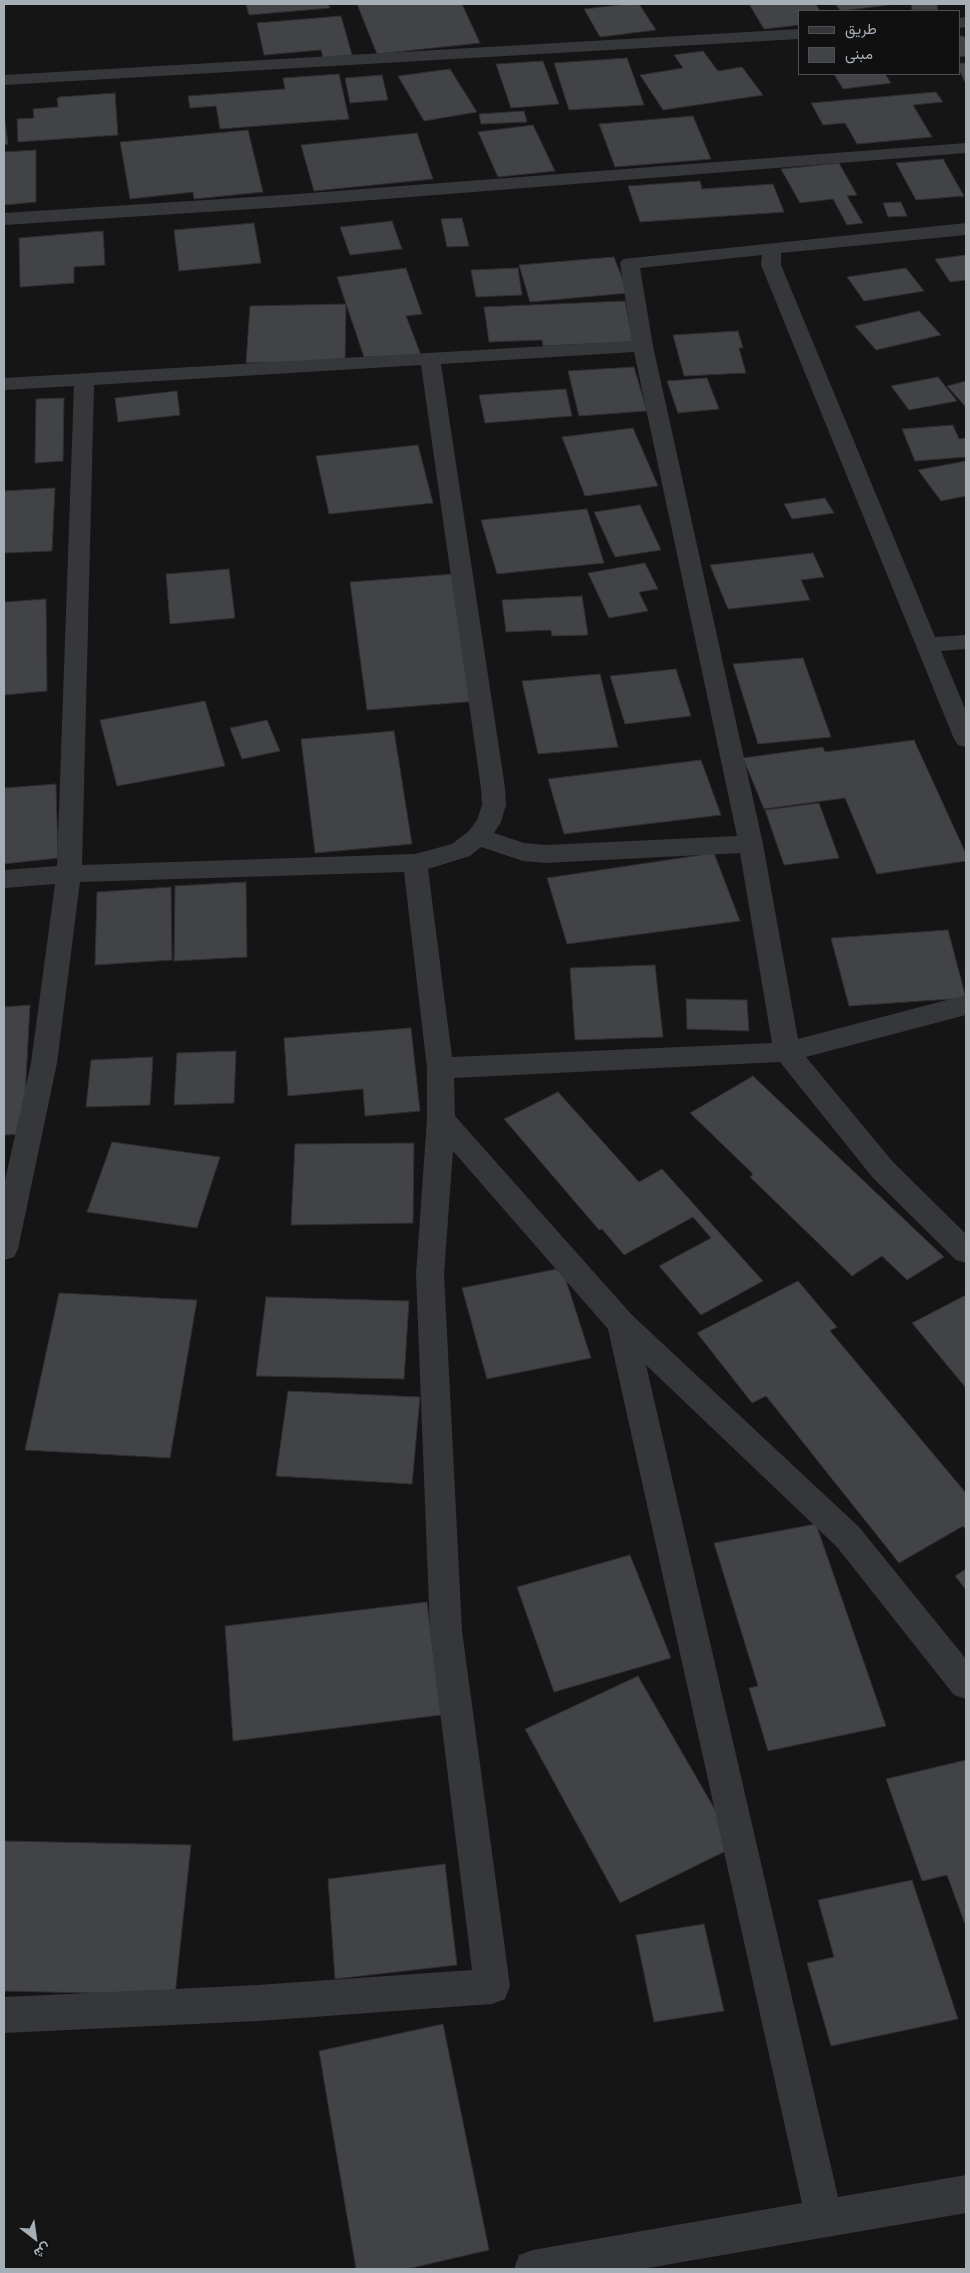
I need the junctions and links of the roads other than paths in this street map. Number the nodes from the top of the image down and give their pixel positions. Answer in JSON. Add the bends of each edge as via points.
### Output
{"nodes":[{"id":1,"x":798,"y":34,"type":"edge"},
{"id":2,"x":4,"y":80,"type":"edge"},
{"id":3,"x":966,"y":148,"type":"edge"},
{"id":4,"x":4,"y":219,"type":"edge"},
{"id":5,"x":966,"y":229,"type":"edge"},
{"id":6,"x":772,"y":248,"type":"junction"},
{"id":7,"x":643,"y":346,"type":"junction"},
{"id":8,"x":430,"y":358,"type":"junction"},
{"id":9,"x":84,"y":380,"type":"junction"},
{"id":10,"x":4,"y":384,"type":"edge"},
{"id":11,"x":966,"y":642,"type":"edge"},
{"id":12,"x":927,"y":644,"type":"junction"},
{"id":13,"x":966,"y":739,"type":"edge"},
{"id":14,"x":478,"y":837,"type":"junction"},
{"id":15,"x":751,"y":844,"type":"junction"},
{"id":16,"x":415,"y":863,"type":"junction"},
{"id":17,"x":69,"y":874,"type":"junction"},
{"id":18,"x":4,"y":879,"type":"edge"},
{"id":19,"x":966,"y":1005,"type":"edge"},
{"id":20,"x":786,"y":1052,"type":"junction"},
{"id":21,"x":440,"y":1068,"type":"junction"},
{"id":22,"x":440,"y":1119,"type":"junction"},
{"id":23,"x":4,"y":1249,"type":"edge"},
{"id":24,"x":966,"y":1252,"type":"edge"},
{"id":25,"x":622,"y":1324,"type":"junction"},
{"id":26,"x":966,"y":1684,"type":"edge"},
{"id":27,"x":4,"y":2015,"type":"edge"},
{"id":28,"x":966,"y":2194,"type":"edge"},
{"id":29,"x":824,"y":2218,"type":"junction"},
{"id":30,"x":533,"y":2269,"type":"edge"}],
"edges":[{"from":1,"to":2,"type":"street"},
{"from":3,"to":4,"type":"street","via":[[284,201]]},
{"from":5,"to":6,"type":"street"},
{"from":6,"to":7,"type":"street","via":[[630,263]]},
{"from":6,"to":12,"type":"street","via":[[771,265]]},
{"from":7,"to":8,"type":"street"},
{"from":7,"to":15,"type":"street"},
{"from":8,"to":9,"type":"street"},
{"from":8,"to":14,"type":"street","via":[[494,797],[489,822]]},
{"from":9,"to":10,"type":"street"},
{"from":9,"to":17,"type":"street"},
{"from":11,"to":12,"type":"street"},
{"from":12,"to":13,"type":"street"},
{"from":14,"to":15,"type":"street","via":[[523,852],[546,854]]},
{"from":14,"to":16,"type":"street","via":[[461,850]]},
{"from":15,"to":20,"type":"street"},
{"from":16,"to":17,"type":"street"},
{"from":16,"to":21,"type":"street"},
{"from":17,"to":18,"type":"street"},
{"from":17,"to":23,"type":"street","via":[[44,1063]]},
{"from":19,"to":20,"type":"street"},
{"from":20,"to":21,"type":"street"},
{"from":20,"to":24,"type":"street","via":[[883,1170]]},
{"from":21,"to":22,"type":"street"},
{"from":22,"to":25,"type":"street"},
{"from":22,"to":27,"type":"street","via":[[430,1274],[446,1631],[492,1986],[258,2003]]},
{"from":25,"to":26,"type":"street","via":[[848,1537]]},
{"from":25,"to":29,"type":"street"},
{"from":28,"to":29,"type":"street"},
{"from":29,"to":30,"type":"street"}]}
